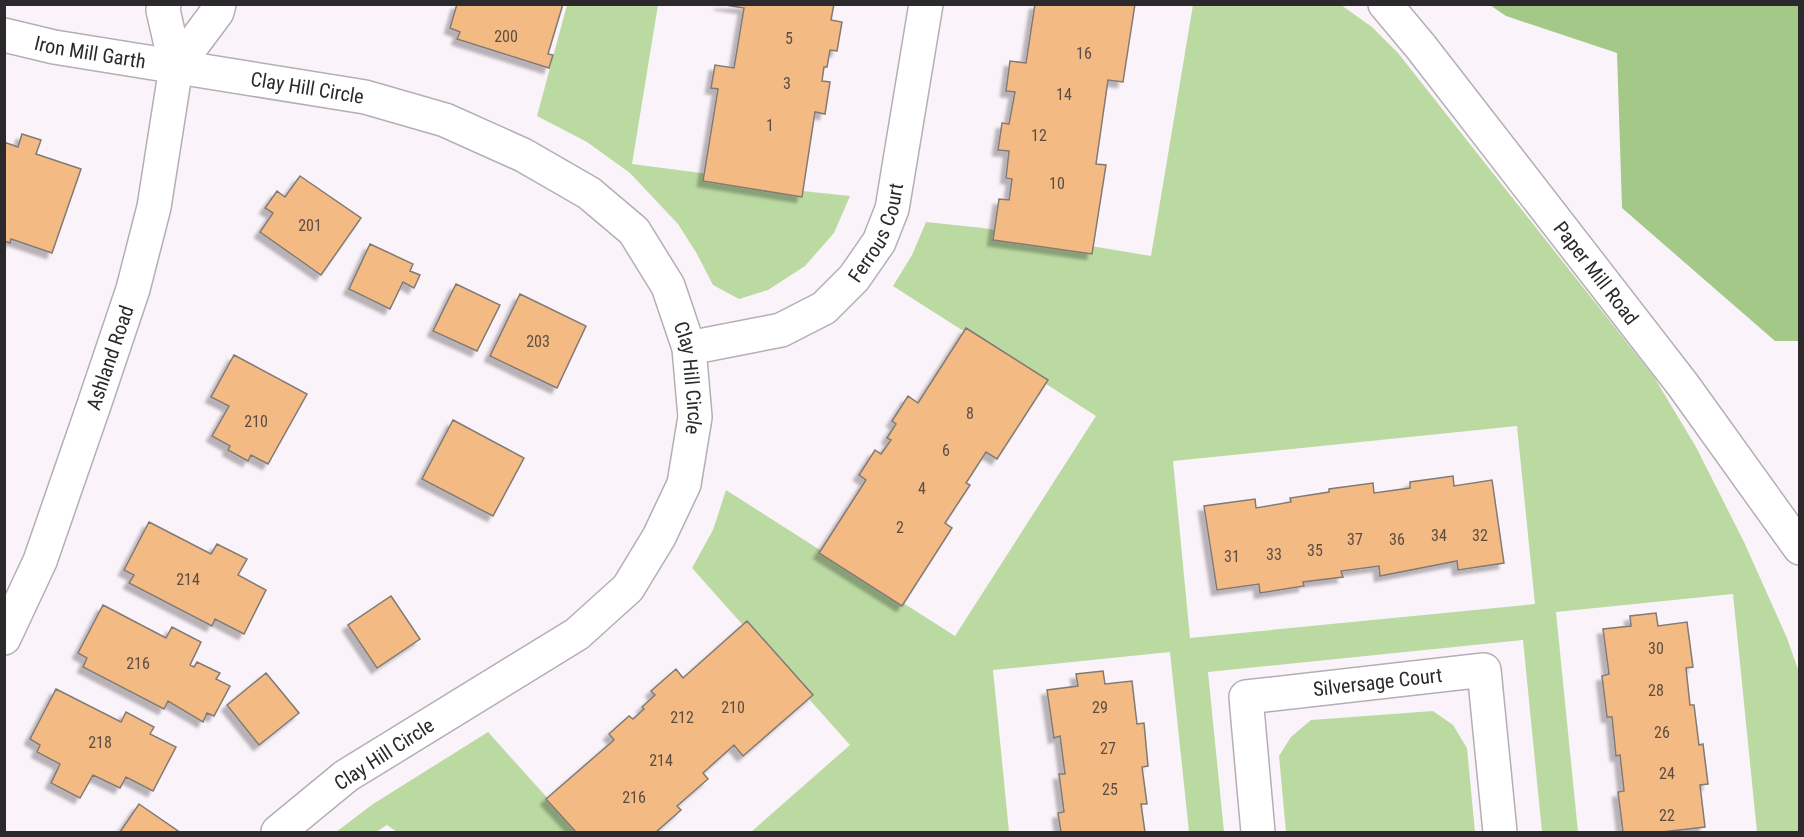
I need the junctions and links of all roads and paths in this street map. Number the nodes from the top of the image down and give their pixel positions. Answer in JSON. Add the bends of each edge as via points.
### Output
{"nodes":[{"id":1,"x":164,"y":4,"type":"edge"},
{"id":2,"x":219,"y":4,"type":"edge"},
{"id":3,"x":926,"y":4,"type":"edge"},
{"id":4,"x":1385,"y":4,"type":"edge"},
{"id":5,"x":4,"y":35,"type":"edge"},
{"id":6,"x":176,"y":67,"type":"junction"},
{"id":7,"x":689,"y":348,"type":"junction"},
{"id":8,"x":1800,"y":548,"type":"edge"},
{"id":9,"x":4,"y":638,"type":"edge"},
{"id":10,"x":278,"y":832,"type":"edge"},
{"id":11,"x":1258,"y":832,"type":"edge"},
{"id":12,"x":1500,"y":832,"type":"edge"}],
"edges":[{"from":1,"to":6,"type":"street","name":"Ashland Road"},
{"from":2,"to":6,"type":"street","name":"Ashland Road"},
{"from":3,"to":7,"type":"street","name":"Ferrous Court","via":[[892,209],[879,243],[854,278],[824,308],[782,330]]},
{"from":4,"to":8,"type":"street","name":"Paper Mill Road","via":[[1683,385]]},
{"from":5,"to":6,"type":"street","name":"Iron Mill Garth"},
{"from":6,"to":7,"type":"street","name":"Clay Hill Circle","via":[[366,97],[445,120],[523,155],[589,193],[634,231],[668,286]]},
{"from":6,"to":9,"type":"street","name":"Ashland Road","via":[[154,207],[133,289],[40,561]]},
{"from":7,"to":10,"type":"street","name":"Clay Hill Circle","via":[[695,417],[684,484],[628,588],[578,634],[346,776]]},
{"from":11,"to":12,"type":"street","name":"Silversage Court","via":[[1246,697],[1484,670]]}]}
